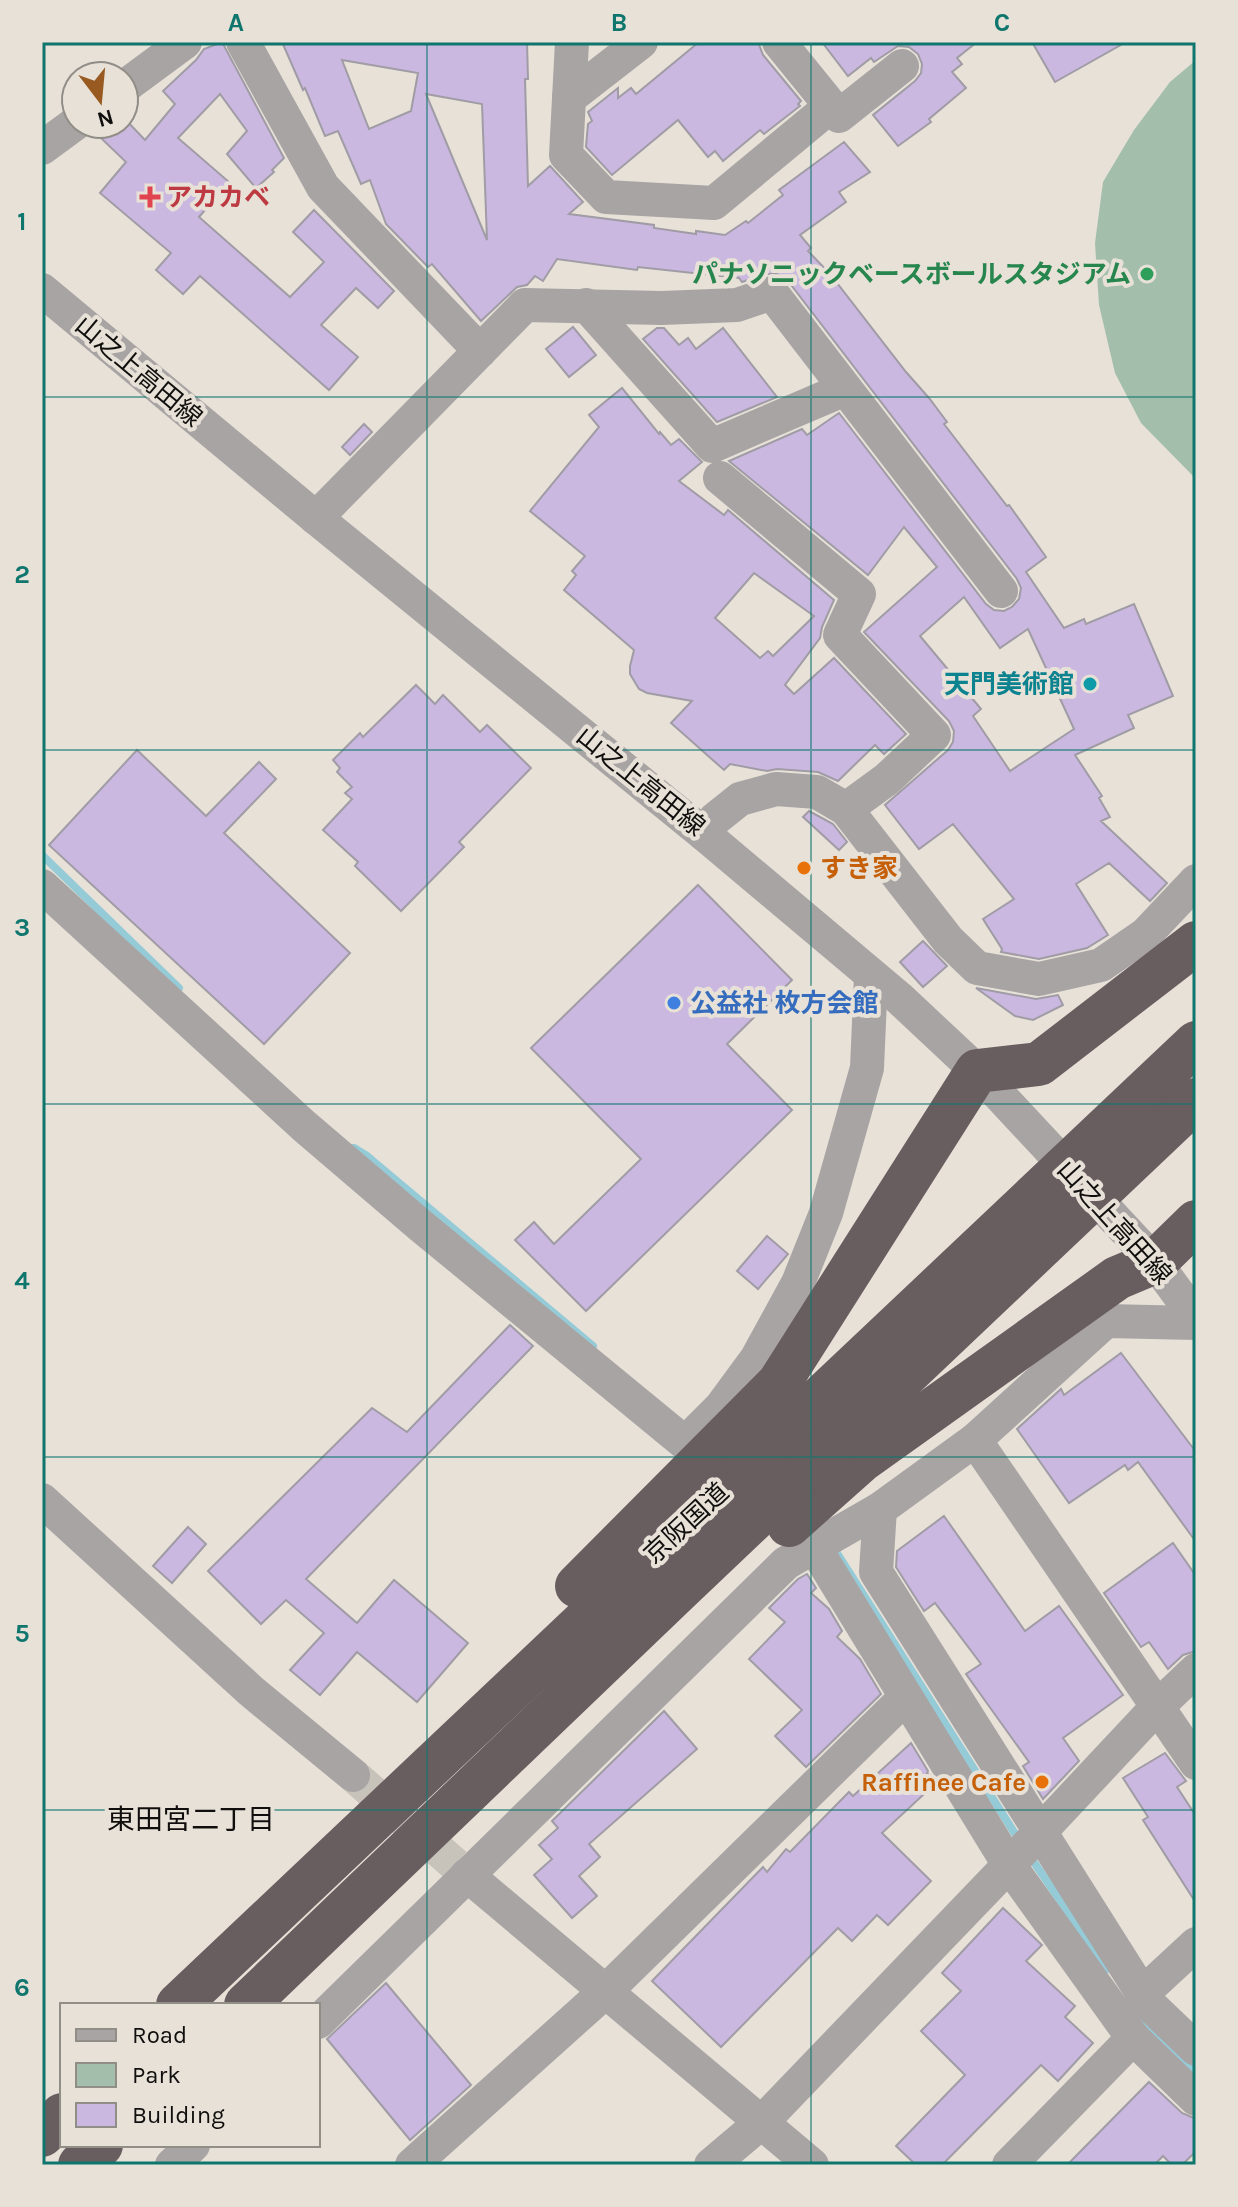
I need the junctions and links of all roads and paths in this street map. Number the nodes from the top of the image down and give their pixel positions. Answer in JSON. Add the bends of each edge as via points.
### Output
{"nodes":[{"id":1,"x":185,"y":42,"type":"edge"},
{"id":2,"x":243,"y":42,"type":"edge"},
{"id":3,"x":572,"y":42,"type":"edge"},
{"id":4,"x":641,"y":42,"type":"edge"},
{"id":5,"x":779,"y":42,"type":"edge"},
{"id":6,"x":902,"y":66,"type":"dead end"},
{"id":7,"x":140,"y":75,"type":"edge"},
{"id":8,"x":569,"y":98,"type":"junction"},
{"id":9,"x":831,"y":106,"type":"junction"},
{"id":10,"x":60,"y":135,"type":"edge"},
{"id":11,"x":42,"y":148,"type":"edge"},
{"id":12,"x":42,"y":290,"type":"edge"},
{"id":13,"x":586,"y":305,"type":"junction"},
{"id":14,"x":480,"y":351,"type":"junction"},
{"id":15,"x":845,"y":389,"type":"junction"},
{"id":16,"x":720,"y":478,"type":"dead end"},
{"id":17,"x":316,"y":518,"type":"junction"},
{"id":18,"x":1001,"y":591,"type":"dead end"},
{"id":19,"x":846,"y":809,"type":"junction"},
{"id":20,"x":704,"y":834,"type":"junction"},
{"id":21,"x":1196,"y":881,"type":"edge"},
{"id":22,"x":42,"y":886,"type":"edge"},
{"id":23,"x":1196,"y":943,"type":"edge"},
{"id":24,"x":871,"y":976,"type":"junction"},
{"id":25,"x":1190,"y":1048,"type":"edge"},
{"id":26,"x":977,"y":1071,"type":"junction"},
{"id":27,"x":1196,"y":1100,"type":"edge"},
{"id":28,"x":1196,"y":1222,"type":"edge"},
{"id":29,"x":1155,"y":1262,"type":"junction"},
{"id":30,"x":1196,"y":1321,"type":"edge"},
{"id":31,"x":975,"y":1440,"type":"junction"},
{"id":32,"x":42,"y":1500,"type":"edge"},
{"id":33,"x":880,"y":1509,"type":"junction"},
{"id":34,"x":808,"y":1540,"type":"junction"},
{"id":35,"x":1196,"y":1670,"type":"edge"},
{"id":36,"x":949,"y":1690,"type":"junction"},
{"id":37,"x":497,"y":1700,"type":"junction"},
{"id":38,"x":1157,"y":1707,"type":"junction"},
{"id":39,"x":914,"y":1708,"type":"junction"},
{"id":40,"x":1196,"y":1763,"type":"edge"},
{"id":41,"x":353,"y":1775,"type":"tunnel mouth"},
{"id":42,"x":483,"y":1777,"type":"junction"},
{"id":43,"x":1038,"y":1832,"type":"junction"},
{"id":44,"x":1010,"y":1864,"type":"junction"},
{"id":45,"x":467,"y":1875,"type":"junction"},
{"id":46,"x":1196,"y":1944,"type":"edge"},
{"id":47,"x":606,"y":1991,"type":"junction"},
{"id":48,"x":1142,"y":1994,"type":"junction"},
{"id":49,"x":180,"y":2003,"type":"edge"},
{"id":50,"x":248,"y":2003,"type":"edge"},
{"id":51,"x":320,"y":2020,"type":"edge"},
{"id":52,"x":1133,"y":2038,"type":"junction"},
{"id":53,"x":1196,"y":2049,"type":"edge"},
{"id":54,"x":1196,"y":2099,"type":"edge"},
{"id":55,"x":60,"y":2117,"type":"edge"},
{"id":56,"x":763,"y":2121,"type":"junction"},
{"id":57,"x":42,"y":2135,"type":"edge"},
{"id":58,"x":99,"y":2147,"type":"edge"},
{"id":59,"x":191,"y":2147,"type":"edge"},
{"id":60,"x":80,"y":2165,"type":"edge"},
{"id":61,"x":172,"y":2165,"type":"edge"},
{"id":62,"x":412,"y":2165,"type":"edge"},
{"id":63,"x":711,"y":2165,"type":"edge"},
{"id":64,"x":812,"y":2165,"type":"edge"},
{"id":65,"x":1009,"y":2165,"type":"edge"}],
"edges":[{"from":1,"to":7,"type":"street"},
{"from":2,"to":14,"type":"street","via":[[323,187]]},
{"from":3,"to":8,"type":"street"},
{"from":4,"to":8,"type":"street"},
{"from":5,"to":9,"type":"street"},
{"from":6,"to":9,"type":"street","via":[[839,116]]},
{"from":8,"to":9,"type":"street","via":[[566,155],[606,197],[714,203]]},
{"from":10,"to":11,"type":"street"},
{"from":12,"to":17,"type":"street","name":"山之上高田線"},
{"from":13,"to":14,"type":"street","via":[[525,305]]},
{"from":13,"to":15,"type":"street","via":[[737,305],[772,293]]},
{"from":13,"to":15,"type":"street","via":[[712,446]]},
{"from":14,"to":17,"type":"street"},
{"from":15,"to":18,"type":"street"},
{"from":16,"to":19,"type":"street","via":[[859,594],[840,635],[934,735]]},
{"from":17,"to":20,"type":"street","name":"山之上高田線"},
{"from":19,"to":20,"type":"street","via":[[817,792],[776,789],[740,799]]},
{"from":19,"to":21,"type":"street","via":[[948,940],[977,968],[1039,979],[1101,965],[1146,934]]},
{"from":20,"to":24,"type":"street","name":"山之上高田線"},
{"from":22,"to":24,"type":"street","via":[[316,1136],[685,1443],[721,1407],[757,1358],[804,1269],[826,1213],[867,1068]]},
{"from":23,"to":26,"type":"highway","via":[[1039,1064]]},
{"from":24,"to":26,"type":"street","name":"山之上高田線"},
{"from":25,"to":37,"type":"highway","name":"京阪国道"},
{"from":26,"to":29,"type":"street","name":"山之上高田線"},
{"from":26,"to":37,"type":"highway","via":[[779,1383],[517,1646]]},
{"from":27,"to":42,"type":"highway","name":"京阪国道"},
{"from":28,"to":29,"type":"highway"},
{"from":29,"to":30,"type":"street","name":"山之上高田線"},
{"from":29,"to":42,"type":"highway","via":[[1117,1278],[862,1460],[572,1719]]},
{"from":30,"to":31,"type":"street","via":[[1106,1321]]},
{"from":31,"to":33,"type":"street"},
{"from":31,"to":38,"type":"street"},
{"from":32,"to":41,"type":"street","via":[[251,1691]]},
{"from":33,"to":34,"type":"street"},
{"from":33,"to":36,"type":"street","via":[[876,1572]]},
{"from":34,"to":39,"type":"street"},
{"from":34,"to":45,"type":"street"},
{"from":35,"to":38,"type":"street"},
{"from":36,"to":39,"type":"street"},
{"from":36,"to":43,"type":"street"},
{"from":37,"to":49,"type":"highway","name":"京阪国道"},
{"from":38,"to":40,"type":"street"},
{"from":38,"to":43,"type":"street"},
{"from":39,"to":44,"type":"street"},
{"from":39,"to":47,"type":"street"},
{"from":42,"to":50,"type":"highway","name":"京阪国道"},
{"from":43,"to":44,"type":"street"},
{"from":43,"to":48,"type":"street"},
{"from":44,"to":52,"type":"street"},
{"from":44,"to":56,"type":"street"},
{"from":45,"to":47,"type":"street"},
{"from":45,"to":51,"type":"street"},
{"from":46,"to":48,"type":"street"},
{"from":47,"to":56,"type":"street"},
{"from":47,"to":62,"type":"street"},
{"from":48,"to":53,"type":"street"},
{"from":52,"to":54,"type":"street"},
{"from":52,"to":65,"type":"street"},
{"from":55,"to":57,"type":"highway"},
{"from":56,"to":63,"type":"street"},
{"from":56,"to":64,"type":"street"},
{"from":58,"to":60,"type":"highway"},
{"from":59,"to":61,"type":"street"}]}
